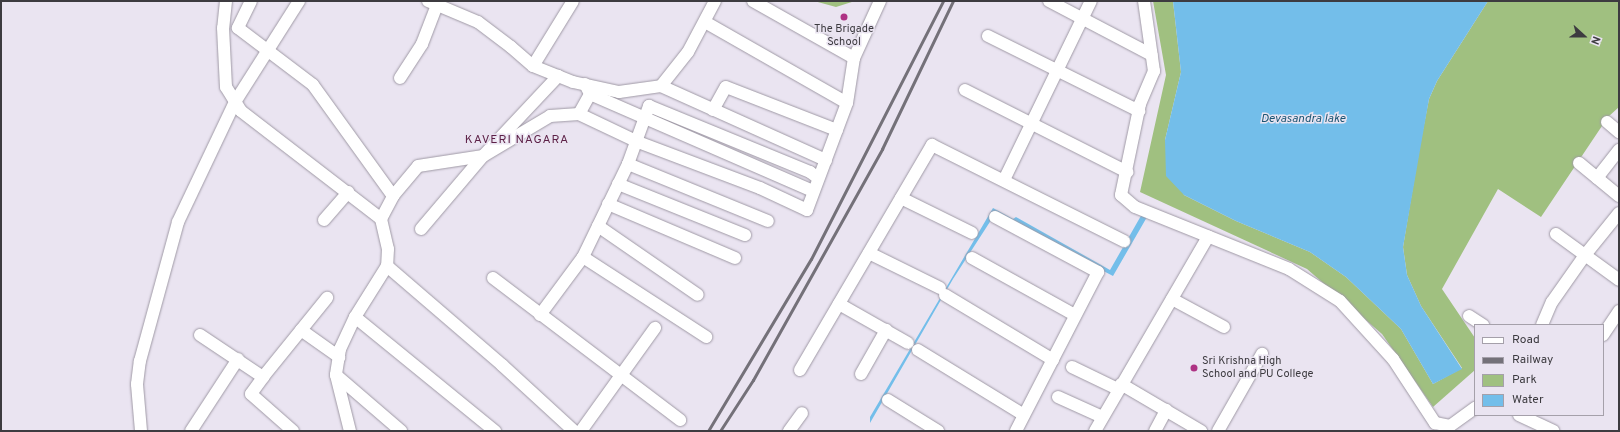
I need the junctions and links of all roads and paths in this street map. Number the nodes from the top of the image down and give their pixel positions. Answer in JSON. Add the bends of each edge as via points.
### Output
{"nodes":[{"id":1,"x":226,"y":1,"type":"edge"},
{"id":2,"x":251,"y":1,"type":"edge"},
{"id":3,"x":300,"y":1,"type":"edge"},
{"id":4,"x":573,"y":1,"type":"edge"},
{"id":5,"x":715,"y":1,"type":"edge"},
{"id":6,"x":753,"y":1,"type":"edge"},
{"id":7,"x":880,"y":1,"type":"edge"},
{"id":8,"x":1049,"y":1,"type":"edge"},
{"id":9,"x":1091,"y":1,"type":"edge"},
{"id":10,"x":1144,"y":1,"type":"edge"},
{"id":11,"x":433,"y":3,"type":"edge"},
{"id":12,"x":1082,"y":18,"type":"junction"},
{"id":13,"x":705,"y":22,"type":"junction"},
{"id":14,"x":988,"y":36,"type":"dead end"},
{"id":15,"x":268,"y":52,"type":"junction"},
{"id":16,"x":1152,"y":55,"type":"junction"},
{"id":17,"x":854,"y":58,"type":"junction"},
{"id":18,"x":533,"y":66,"type":"junction"},
{"id":19,"x":1057,"y":71,"type":"junction"},
{"id":20,"x":558,"y":76,"type":"junction"},
{"id":21,"x":400,"y":78,"type":"dead end"},
{"id":22,"x":661,"y":86,"type":"junction"},
{"id":23,"x":587,"y":89,"type":"junction"},
{"id":24,"x":965,"y":90,"type":"dead end"},
{"id":25,"x":236,"y":102,"type":"junction"},
{"id":26,"x":848,"y":103,"type":"junction"},
{"id":27,"x":713,"y":110,"type":"junction"},
{"id":28,"x":1139,"y":111,"type":"junction"},
{"id":29,"x":579,"y":114,"type":"junction"},
{"id":30,"x":643,"y":119,"type":"junction"},
{"id":31,"x":1607,"y":122,"type":"dead end"},
{"id":32,"x":1032,"y":124,"type":"junction"},
{"id":33,"x":837,"y":130,"type":"junction"},
{"id":34,"x":1619,"y":132,"type":"edge"},
{"id":35,"x":638,"y":142,"type":"junction"},
{"id":36,"x":1619,"y":150,"type":"edge"},
{"id":37,"x":483,"y":156,"type":"junction"},
{"id":38,"x":776,"y":157,"type":"junction"},
{"id":39,"x":826,"y":160,"type":"junction"},
{"id":40,"x":1580,"y":163,"type":"dead end"},
{"id":41,"x":628,"y":164,"type":"junction"},
{"id":42,"x":768,"y":172,"type":"junction"},
{"id":43,"x":1127,"y":172,"type":"junction"},
{"id":44,"x":818,"y":178,"type":"junction"},
{"id":45,"x":1597,"y":178,"type":"junction"},
{"id":46,"x":1004,"y":180,"type":"junction"},
{"id":47,"x":618,"y":184,"type":"junction"},
{"id":48,"x":760,"y":188,"type":"junction"},
{"id":49,"x":813,"y":191,"type":"junction"},
{"id":50,"x":348,"y":192,"type":"junction"},
{"id":51,"x":393,"y":196,"type":"junction"},
{"id":52,"x":1619,"y":196,"type":"edge"},
{"id":53,"x":901,"y":198,"type":"junction"},
{"id":54,"x":608,"y":204,"type":"junction"},
{"id":55,"x":1619,"y":213,"type":"edge"},
{"id":56,"x":995,"y":217,"type":"dead end"},
{"id":57,"x":381,"y":219,"type":"junction"},
{"id":58,"x":324,"y":220,"type":"dead end"},
{"id":59,"x":768,"y":221,"type":"dead end"},
{"id":60,"x":598,"y":226,"type":"junction"},
{"id":61,"x":421,"y":229,"type":"dead end"},
{"id":62,"x":972,"y":233,"type":"dead end"},
{"id":63,"x":745,"y":234,"type":"dead end"},
{"id":64,"x":1556,"y":234,"type":"dead end"},
{"id":65,"x":1208,"y":236,"type":"junction"},
{"id":66,"x":1124,"y":241,"type":"dead end"},
{"id":67,"x":869,"y":252,"type":"junction"},
{"id":68,"x":1585,"y":255,"type":"junction"},
{"id":69,"x":583,"y":258,"type":"junction"},
{"id":70,"x":735,"y":258,"type":"dead end"},
{"id":71,"x":972,"y":258,"type":"dead end"},
{"id":72,"x":387,"y":266,"type":"junction"},
{"id":73,"x":493,"y":278,"type":"dead end"},
{"id":74,"x":1619,"y":280,"type":"edge"},
{"id":75,"x":698,"y":295,"type":"dead end"},
{"id":76,"x":327,"y":298,"type":"dead end"},
{"id":77,"x":1172,"y":299,"type":"junction"},
{"id":78,"x":839,"y":304,"type":"junction"},
{"id":79,"x":1619,"y":311,"type":"edge"},
{"id":80,"x":1075,"y":315,"type":"junction"},
{"id":81,"x":540,"y":316,"type":"junction"},
{"id":82,"x":1469,"y":316,"type":"dead end"},
{"id":83,"x":355,"y":317,"type":"junction"},
{"id":84,"x":1481,"y":324,"type":"edge"},
{"id":85,"x":1542,"y":324,"type":"edge"},
{"id":86,"x":1224,"y":327,"type":"dead end"},
{"id":87,"x":655,"y":328,"type":"dead end"},
{"id":88,"x":301,"y":330,"type":"junction"},
{"id":89,"x":886,"y":330,"type":"junction"},
{"id":90,"x":1604,"y":333,"type":"edge"},
{"id":91,"x":200,"y":335,"type":"dead end"},
{"id":92,"x":706,"y":337,"type":"dead end"},
{"id":93,"x":1262,"y":354,"type":"dead end"},
{"id":94,"x":339,"y":357,"type":"junction"},
{"id":95,"x":238,"y":359,"type":"junction"},
{"id":96,"x":1052,"y":360,"type":"junction"},
{"id":97,"x":1072,"y":367,"type":"dead end"},
{"id":98,"x":800,"y":370,"type":"dead end"},
{"id":99,"x":860,"y":374,"type":"dead end"},
{"id":100,"x":336,"y":375,"type":"junction"},
{"id":101,"x":264,"y":376,"type":"junction"},
{"id":102,"x":621,"y":376,"type":"junction"},
{"id":103,"x":1119,"y":387,"type":"junction"},
{"id":104,"x":1058,"y":397,"type":"dead end"},
{"id":105,"x":888,"y":400,"type":"dead end"},
{"id":106,"x":1474,"y":409,"type":"edge"},
{"id":107,"x":1166,"y":410,"type":"junction"},
{"id":108,"x":802,"y":413,"type":"dead end"},
{"id":109,"x":1024,"y":415,"type":"junction"},
{"id":110,"x":1521,"y":416,"type":"edge"},
{"id":111,"x":1102,"y":417,"type":"junction"},
{"id":112,"x":680,"y":420,"type":"dead end"},
{"id":113,"x":1437,"y":427,"type":"edge"},
{"id":114,"x":141,"y":431,"type":"edge"},
{"id":115,"x":191,"y":431,"type":"edge"},
{"id":116,"x":293,"y":431,"type":"edge"},
{"id":117,"x":350,"y":431,"type":"edge"},
{"id":118,"x":401,"y":431,"type":"edge"},
{"id":119,"x":495,"y":431,"type":"edge"},
{"id":120,"x":574,"y":431,"type":"edge"},
{"id":121,"x":582,"y":431,"type":"edge"},
{"id":122,"x":789,"y":431,"type":"edge"},
{"id":123,"x":938,"y":431,"type":"edge"},
{"id":124,"x":1016,"y":431,"type":"edge"},
{"id":125,"x":1094,"y":431,"type":"edge"},
{"id":126,"x":1155,"y":431,"type":"edge"},
{"id":127,"x":1201,"y":431,"type":"edge"},
{"id":128,"x":1218,"y":431,"type":"edge"},
{"id":129,"x":1553,"y":431,"type":"edge"}],
"edges":[{"from":1,"to":25,"type":"street","via":[[223,28],[226,87]]},
{"from":2,"to":15,"type":"street","via":[[238,28]]},
{"from":3,"to":15,"type":"street"},
{"from":4,"to":18,"type":"street"},
{"from":5,"to":13,"type":"street"},
{"from":6,"to":17,"type":"street"},
{"from":7,"to":17,"type":"street"},
{"from":8,"to":12,"type":"street"},
{"from":9,"to":12,"type":"street"},
{"from":10,"to":16,"type":"street"},
{"from":11,"to":18,"type":"street","via":[[478,22]]},
{"from":11,"to":21,"type":"street","via":[[422,44]]},
{"from":12,"to":16,"type":"street"},
{"from":12,"to":19,"type":"street"},
{"from":13,"to":22,"type":"street","via":[[688,52]]},
{"from":13,"to":26,"type":"street"},
{"from":14,"to":19,"type":"street"},
{"from":15,"to":25,"type":"street"},
{"from":15,"to":51,"type":"street","via":[[313,85]]},
{"from":16,"to":28,"type":"street","via":[[1154,71]]},
{"from":17,"to":26,"type":"street"},
{"from":18,"to":20,"type":"street"},
{"from":19,"to":28,"type":"street"},
{"from":19,"to":32,"type":"street"},
{"from":20,"to":23,"type":"street"},
{"from":20,"to":37,"type":"street"},
{"from":22,"to":23,"type":"street","via":[[619,92]]},
{"from":22,"to":27,"type":"street"},
{"from":23,"to":29,"type":"street"},
{"from":23,"to":30,"type":"street"},
{"from":24,"to":32,"type":"street"},
{"from":25,"to":50,"type":"street","via":[[241,111]]},
{"from":25,"to":114,"type":"street","via":[[178,222],[168,254],[140,361],[137,384]]},
{"from":26,"to":33,"type":"street"},
{"from":27,"to":33,"type":"street","via":[[726,87]]},
{"from":27,"to":39,"type":"street"},
{"from":28,"to":43,"type":"street"},
{"from":29,"to":35,"type":"street"},
{"from":29,"to":37,"type":"street","via":[[550,116]]},
{"from":30,"to":35,"type":"street"},
{"from":30,"to":38,"type":"street","via":[[652,105]]},
{"from":30,"to":42,"type":"street"},
{"from":31,"to":34,"type":"street"},
{"from":32,"to":43,"type":"street"},
{"from":32,"to":46,"type":"street"},
{"from":33,"to":39,"type":"street"},
{"from":35,"to":41,"type":"street"},
{"from":35,"to":48,"type":"street"},
{"from":36,"to":45,"type":"street"},
{"from":37,"to":51,"type":"street","via":[[418,166]]},
{"from":37,"to":61,"type":"street"},
{"from":38,"to":42,"type":"street"},
{"from":38,"to":44,"type":"street"},
{"from":39,"to":44,"type":"street"},
{"from":40,"to":45,"type":"street"},
{"from":41,"to":47,"type":"street"},
{"from":41,"to":59,"type":"street"},
{"from":42,"to":48,"type":"street"},
{"from":42,"to":49,"type":"street"},
{"from":43,"to":65,"type":"street","via":[[1121,195],[1135,207]]},
{"from":44,"to":49,"type":"street"},
{"from":45,"to":52,"type":"street"},
{"from":46,"to":53,"type":"street","via":[[932,145]]},
{"from":46,"to":66,"type":"street"},
{"from":47,"to":54,"type":"street"},
{"from":47,"to":63,"type":"street"},
{"from":48,"to":49,"type":"street","via":[[807,210]]},
{"from":50,"to":57,"type":"street"},
{"from":50,"to":58,"type":"street"},
{"from":51,"to":57,"type":"street"},
{"from":53,"to":62,"type":"street"},
{"from":53,"to":67,"type":"street"},
{"from":54,"to":60,"type":"street"},
{"from":54,"to":70,"type":"street"},
{"from":55,"to":68,"type":"street"},
{"from":56,"to":80,"type":"street","via":[[1098,272]]},
{"from":57,"to":72,"type":"street","via":[[388,249]]},
{"from":60,"to":69,"type":"street"},
{"from":60,"to":75,"type":"street"},
{"from":64,"to":68,"type":"street"},
{"from":65,"to":77,"type":"street"},
{"from":65,"to":113,"type":"street","via":[[1289,269],[1340,301],[1393,359]]},
{"from":67,"to":78,"type":"street"},
{"from":67,"to":96,"type":"street","via":[[943,291]]},
{"from":68,"to":74,"type":"street"},
{"from":68,"to":85,"type":"street","via":[[1552,302]]},
{"from":69,"to":81,"type":"street"},
{"from":69,"to":92,"type":"street"},
{"from":71,"to":80,"type":"street"},
{"from":72,"to":83,"type":"street"},
{"from":72,"to":120,"type":"street"},
{"from":73,"to":81,"type":"street"},
{"from":76,"to":88,"type":"street"},
{"from":77,"to":86,"type":"street"},
{"from":77,"to":103,"type":"street"},
{"from":78,"to":89,"type":"street"},
{"from":78,"to":98,"type":"street"},
{"from":79,"to":90,"type":"street"},
{"from":80,"to":96,"type":"street"},
{"from":81,"to":102,"type":"street"},
{"from":82,"to":84,"type":"street"},
{"from":83,"to":94,"type":"street"},
{"from":83,"to":119,"type":"street"},
{"from":87,"to":102,"type":"street"},
{"from":88,"to":94,"type":"street"},
{"from":88,"to":101,"type":"street"},
{"from":89,"to":99,"type":"street"},
{"from":89,"to":109,"type":"street"},
{"from":91,"to":95,"type":"street"},
{"from":93,"to":128,"type":"street"},
{"from":94,"to":100,"type":"street"},
{"from":95,"to":101,"type":"street"},
{"from":95,"to":115,"type":"street"},
{"from":96,"to":109,"type":"street"},
{"from":97,"to":103,"type":"street"},
{"from":100,"to":117,"type":"street"},
{"from":100,"to":118,"type":"street"},
{"from":101,"to":116,"type":"street","via":[[251,394]]},
{"from":102,"to":112,"type":"street"},
{"from":102,"to":121,"type":"street"},
{"from":103,"to":107,"type":"street"},
{"from":103,"to":111,"type":"street"},
{"from":104,"to":111,"type":"street"},
{"from":105,"to":123,"type":"street"},
{"from":106,"to":113,"type":"street","via":[[1450,426]]},
{"from":107,"to":126,"type":"street"},
{"from":107,"to":127,"type":"street"},
{"from":108,"to":122,"type":"street"},
{"from":109,"to":124,"type":"street"},
{"from":110,"to":129,"type":"street"},
{"from":111,"to":125,"type":"street"}]}
